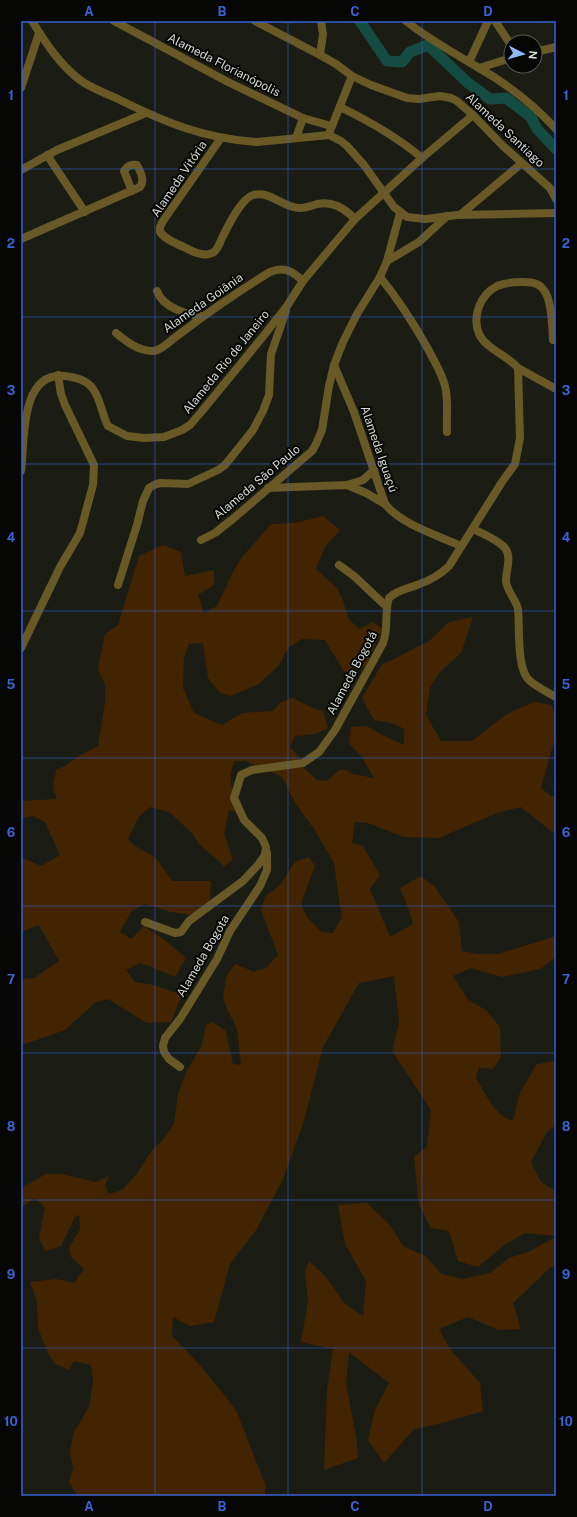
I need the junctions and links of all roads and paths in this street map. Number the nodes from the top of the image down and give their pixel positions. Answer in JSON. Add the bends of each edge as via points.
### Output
{"nodes":[{"id":1,"x":32,"y":21,"type":"edge"},
{"id":2,"x":114,"y":21,"type":"edge"},
{"id":3,"x":255,"y":21,"type":"edge"},
{"id":4,"x":274,"y":21,"type":"edge"},
{"id":5,"x":322,"y":21,"type":"edge"},
{"id":6,"x":406,"y":21,"type":"edge"},
{"id":7,"x":488,"y":21,"type":"edge"},
{"id":8,"x":495,"y":21,"type":"edge"},
{"id":9,"x":268,"y":28,"type":"junction"},
{"id":10,"x":39,"y":33,"type":"junction"},
{"id":11,"x":504,"y":34,"type":"edge"},
{"id":12,"x":556,"y":47,"type":"edge"},
{"id":13,"x":543,"y":50,"type":"edge"},
{"id":14,"x":320,"y":55,"type":"junction"},
{"id":15,"x":503,"y":60,"type":"edge"},
{"id":16,"x":469,"y":62,"type":"junction"},
{"id":17,"x":479,"y":68,"type":"junction"},
{"id":18,"x":352,"y":76,"type":"junction"},
{"id":19,"x":21,"y":88,"type":"edge"},
{"id":20,"x":340,"y":106,"type":"junction"},
{"id":21,"x":146,"y":113,"type":"junction"},
{"id":22,"x":474,"y":115,"type":"junction"},
{"id":23,"x":303,"y":118,"type":"junction"},
{"id":24,"x":331,"y":126,"type":"junction"},
{"id":25,"x":556,"y":129,"type":"edge"},
{"id":26,"x":329,"y":135,"type":"junction"},
{"id":27,"x":221,"y":138,"type":"junction"},
{"id":28,"x":296,"y":138,"type":"junction"},
{"id":29,"x":47,"y":155,"type":"junction"},
{"id":30,"x":422,"y":158,"type":"junction"},
{"id":31,"x":522,"y":163,"type":"junction"},
{"id":32,"x":21,"y":170,"type":"edge"},
{"id":33,"x":132,"y":191,"type":"dead end"},
{"id":34,"x":384,"y":193,"type":"junction"},
{"id":35,"x":556,"y":198,"type":"edge"},
{"id":36,"x":85,"y":212,"type":"junction"},
{"id":37,"x":400,"y":213,"type":"junction"},
{"id":38,"x":556,"y":213,"type":"edge"},
{"id":39,"x":460,"y":215,"type":"junction"},
{"id":40,"x":447,"y":216,"type":"junction"},
{"id":41,"x":354,"y":219,"type":"junction"},
{"id":42,"x":21,"y":239,"type":"edge"},
{"id":43,"x":387,"y":261,"type":"junction"},
{"id":44,"x":380,"y":277,"type":"junction"},
{"id":45,"x":303,"y":281,"type":"junction"},
{"id":46,"x":157,"y":291,"type":"dead end"},
{"id":47,"x":287,"y":306,"type":"junction"},
{"id":48,"x":202,"y":316,"type":"junction"},
{"id":49,"x":116,"y":333,"type":"dead end"},
{"id":50,"x":553,"y":340,"type":"dead end"},
{"id":51,"x":334,"y":365,"type":"junction"},
{"id":52,"x":518,"y":368,"type":"junction"},
{"id":53,"x":58,"y":375,"type":"junction"},
{"id":54,"x":556,"y":389,"type":"edge"},
{"id":55,"x":447,"y":432,"type":"dead end"},
{"id":56,"x":374,"y":470,"type":"junction"},
{"id":57,"x":21,"y":471,"type":"edge"},
{"id":58,"x":347,"y":485,"type":"junction"},
{"id":59,"x":268,"y":488,"type":"junction"},
{"id":60,"x":385,"y":504,"type":"junction"},
{"id":61,"x":473,"y":529,"type":"junction"},
{"id":62,"x":202,"y":540,"type":"dead end"},
{"id":63,"x":461,"y":546,"type":"junction"},
{"id":64,"x":339,"y":565,"type":"dead end"},
{"id":65,"x":118,"y":585,"type":"dead end"},
{"id":66,"x":387,"y":608,"type":"junction"},
{"id":67,"x":21,"y":648,"type":"edge"},
{"id":68,"x":556,"y":697,"type":"edge"},
{"id":69,"x":266,"y":851,"type":"junction"},
{"id":70,"x":145,"y":922,"type":"dead end"},
{"id":71,"x":180,"y":1066,"type":"dead end"}],
"edges":[{"from":1,"to":10,"type":"street"},
{"from":2,"to":23,"type":"street","name":"Alameda Florianópolis","via":[[228,82]]},
{"from":3,"to":9,"type":"street","name":"Alameda Santiago"},
{"from":4,"to":9,"type":"street"},
{"from":5,"to":14,"type":"street"},
{"from":6,"to":16,"type":"street"},
{"from":7,"to":16,"type":"street"},
{"from":8,"to":11,"type":"street"},
{"from":9,"to":14,"type":"street","name":"Alameda Santiago"},
{"from":10,"to":19,"type":"street"},
{"from":10,"to":21,"type":"street","via":[[60,61],[81,80]]},
{"from":12,"to":13,"type":"street"},
{"from":14,"to":18,"type":"street","name":"Alameda Santiago"},
{"from":15,"to":17,"type":"street"},
{"from":16,"to":17,"type":"street"},
{"from":17,"to":25,"type":"street","via":[[514,92]]},
{"from":18,"to":20,"type":"street"},
{"from":18,"to":22,"type":"street","name":"Alameda Santiago","via":[[400,96],[419,99],[440,96],[451,98]]},
{"from":20,"to":24,"type":"street"},
{"from":20,"to":30,"type":"street","via":[[390,133]]},
{"from":21,"to":27,"type":"street"},
{"from":21,"to":29,"type":"street"},
{"from":22,"to":30,"type":"street","name":"Alameda Rio de Janeiro"},
{"from":22,"to":31,"type":"street","name":"Alameda Santiago"},
{"from":23,"to":24,"type":"street","name":"Alameda Florianópolis"},
{"from":23,"to":28,"type":"street"},
{"from":24,"to":26,"type":"street"},
{"from":26,"to":28,"type":"street"},
{"from":26,"to":34,"type":"street","via":[[347,146]]},
{"from":27,"to":28,"type":"street","via":[[257,142]]},
{"from":27,"to":41,"type":"street","name":"Alameda Vitória","via":[[162,221],[160,230],[168,240],[192,251],[211,254],[243,203],[250,196],[257,194],[269,196],[290,207],[324,203],[336,205],[347,211]]},
{"from":29,"to":32,"type":"street"},
{"from":29,"to":36,"type":"street"},
{"from":30,"to":34,"type":"street","name":"Alameda Rio de Janeiro"},
{"from":31,"to":35,"type":"street","name":"Alameda Santiago","via":[[550,188]]},
{"from":31,"to":39,"type":"street"},
{"from":33,"to":36,"type":"street"},
{"from":34,"to":37,"type":"street"},
{"from":34,"to":41,"type":"street","name":"Alameda Rio de Janeiro"},
{"from":36,"to":42,"type":"street"},
{"from":37,"to":40,"type":"street","via":[[418,219]]},
{"from":37,"to":43,"type":"street","name":"Alameda São Paulo"},
{"from":38,"to":39,"type":"street"},
{"from":39,"to":40,"type":"street"},
{"from":40,"to":43,"type":"street","via":[[419,242]]},
{"from":41,"to":45,"type":"street","name":"Alameda Rio de Janeiro"},
{"from":43,"to":44,"type":"street","name":"Alameda São Paulo"},
{"from":44,"to":51,"type":"street","name":"Alameda São Paulo","via":[[356,314]]},
{"from":44,"to":55,"type":"street","via":[[410,318],[442,376],[446,394]]},
{"from":45,"to":47,"type":"street","name":"Alameda Rio de Janeiro"},
{"from":45,"to":48,"type":"street","name":"Alameda Goiânia","via":[[291,271],[276,270]]},
{"from":46,"to":48,"type":"street","via":[[162,300],[170,305],[188,314]]},
{"from":47,"to":53,"type":"street","name":"Alameda Rio de Janeiro","via":[[196,419],[172,435],[144,438],[120,434],[108,426],[95,392],[87,383]]},
{"from":47,"to":65,"type":"street","via":[[271,354],[269,395],[255,426],[230,460],[218,470],[188,484],[161,483],[149,488]]},
{"from":48,"to":49,"type":"street","name":"Alameda Goiânia","via":[[154,351],[131,344]]},
{"from":50,"to":52,"type":"street","via":[[548,298],[540,286],[528,282],[508,283],[488,292],[477,312],[480,335],[485,343]]},
{"from":51,"to":56,"type":"street","name":"Alameda Iguaçú"},
{"from":51,"to":59,"type":"street","name":"Alameda São Paulo","via":[[322,430],[316,444],[305,458]]},
{"from":52,"to":54,"type":"street"},
{"from":52,"to":61,"type":"street","via":[[518,455],[515,464]]},
{"from":53,"to":57,"type":"street","via":[[42,382],[29,403],[24,425]]},
{"from":53,"to":67,"type":"street","via":[[65,405],[94,465],[93,485],[80,533],[60,567]]},
{"from":56,"to":58,"type":"street","via":[[363,480]]},
{"from":56,"to":60,"type":"street","name":"Alameda Iguaçú"},
{"from":58,"to":59,"type":"street"},
{"from":58,"to":60,"type":"street"},
{"from":59,"to":62,"type":"street","name":"Alameda São Paulo","via":[[215,533]]},
{"from":60,"to":63,"type":"street","name":"Alameda Iguaçú","via":[[405,521]]},
{"from":61,"to":63,"type":"street"},
{"from":61,"to":68,"type":"street","via":[[501,544],[508,552],[506,581],[507,588],[517,604],[523,670],[529,680]]},
{"from":63,"to":66,"type":"street","via":[[444,571],[392,595]]},
{"from":64,"to":66,"type":"street"},
{"from":66,"to":69,"type":"street","name":"Alameda Bogotá","via":[[387,628],[383,643],[335,730],[318,752],[303,763],[252,770],[241,775],[234,800],[244,820],[262,838]]},
{"from":69,"to":70,"type":"street","via":[[263,860],[243,880],[189,921],[181,932],[175,933]]},
{"from":69,"to":71,"type":"street","name":"Alameda Bogota","via":[[267,870],[260,886],[166,1038],[164,1052]]}]}
